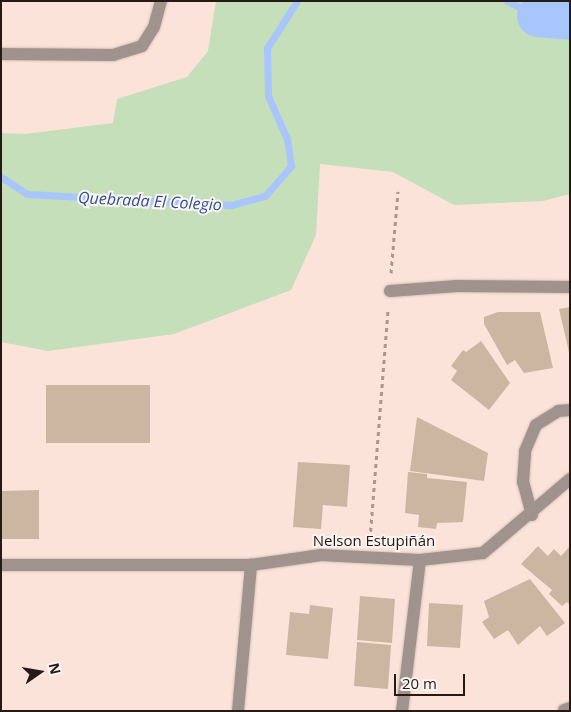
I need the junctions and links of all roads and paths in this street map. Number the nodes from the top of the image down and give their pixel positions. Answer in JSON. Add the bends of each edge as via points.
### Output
{"nodes":[{"id":1,"x":161,"y":1,"type":"edge"},
{"id":2,"x":1,"y":54,"type":"edge"},
{"id":3,"x":398,"y":191,"type":"dead end"},
{"id":4,"x":570,"y":288,"type":"edge"},
{"id":5,"x":390,"y":291,"type":"junction"},
{"id":6,"x":570,"y":410,"type":"edge"},
{"id":7,"x":570,"y":479,"type":"edge"},
{"id":8,"x":532,"y":515,"type":"junction"},
{"id":9,"x":368,"y":558,"type":"junction"},
{"id":10,"x":420,"y":560,"type":"junction"},
{"id":11,"x":1,"y":565,"type":"edge"},
{"id":12,"x":251,"y":565,"type":"junction"},
{"id":13,"x":238,"y":711,"type":"edge"},
{"id":14,"x":402,"y":711,"type":"edge"}],
"edges":[{"from":1,"to":2,"type":"street","via":[[154,27],[142,46],[113,55]]},
{"from":3,"to":5,"type":"path"},
{"from":4,"to":5,"type":"street","via":[[458,286]]},
{"from":5,"to":9,"type":"path"},
{"from":6,"to":8,"type":"street","via":[[558,411],[536,426],[525,451],[523,482]]},
{"from":7,"to":8,"type":"street","name":"Nelson Estupiñán"},
{"from":8,"to":10,"type":"street","name":"Nelson Estupiñán","via":[[483,553]]},
{"from":9,"to":10,"type":"street","name":"Nelson Estupiñán"},
{"from":9,"to":12,"type":"street","name":"Nelson Estupiñán","via":[[321,555]]},
{"from":10,"to":14,"type":"street"},
{"from":11,"to":12,"type":"street","name":"Nelson Estupiñán"},
{"from":12,"to":13,"type":"street"}]}
